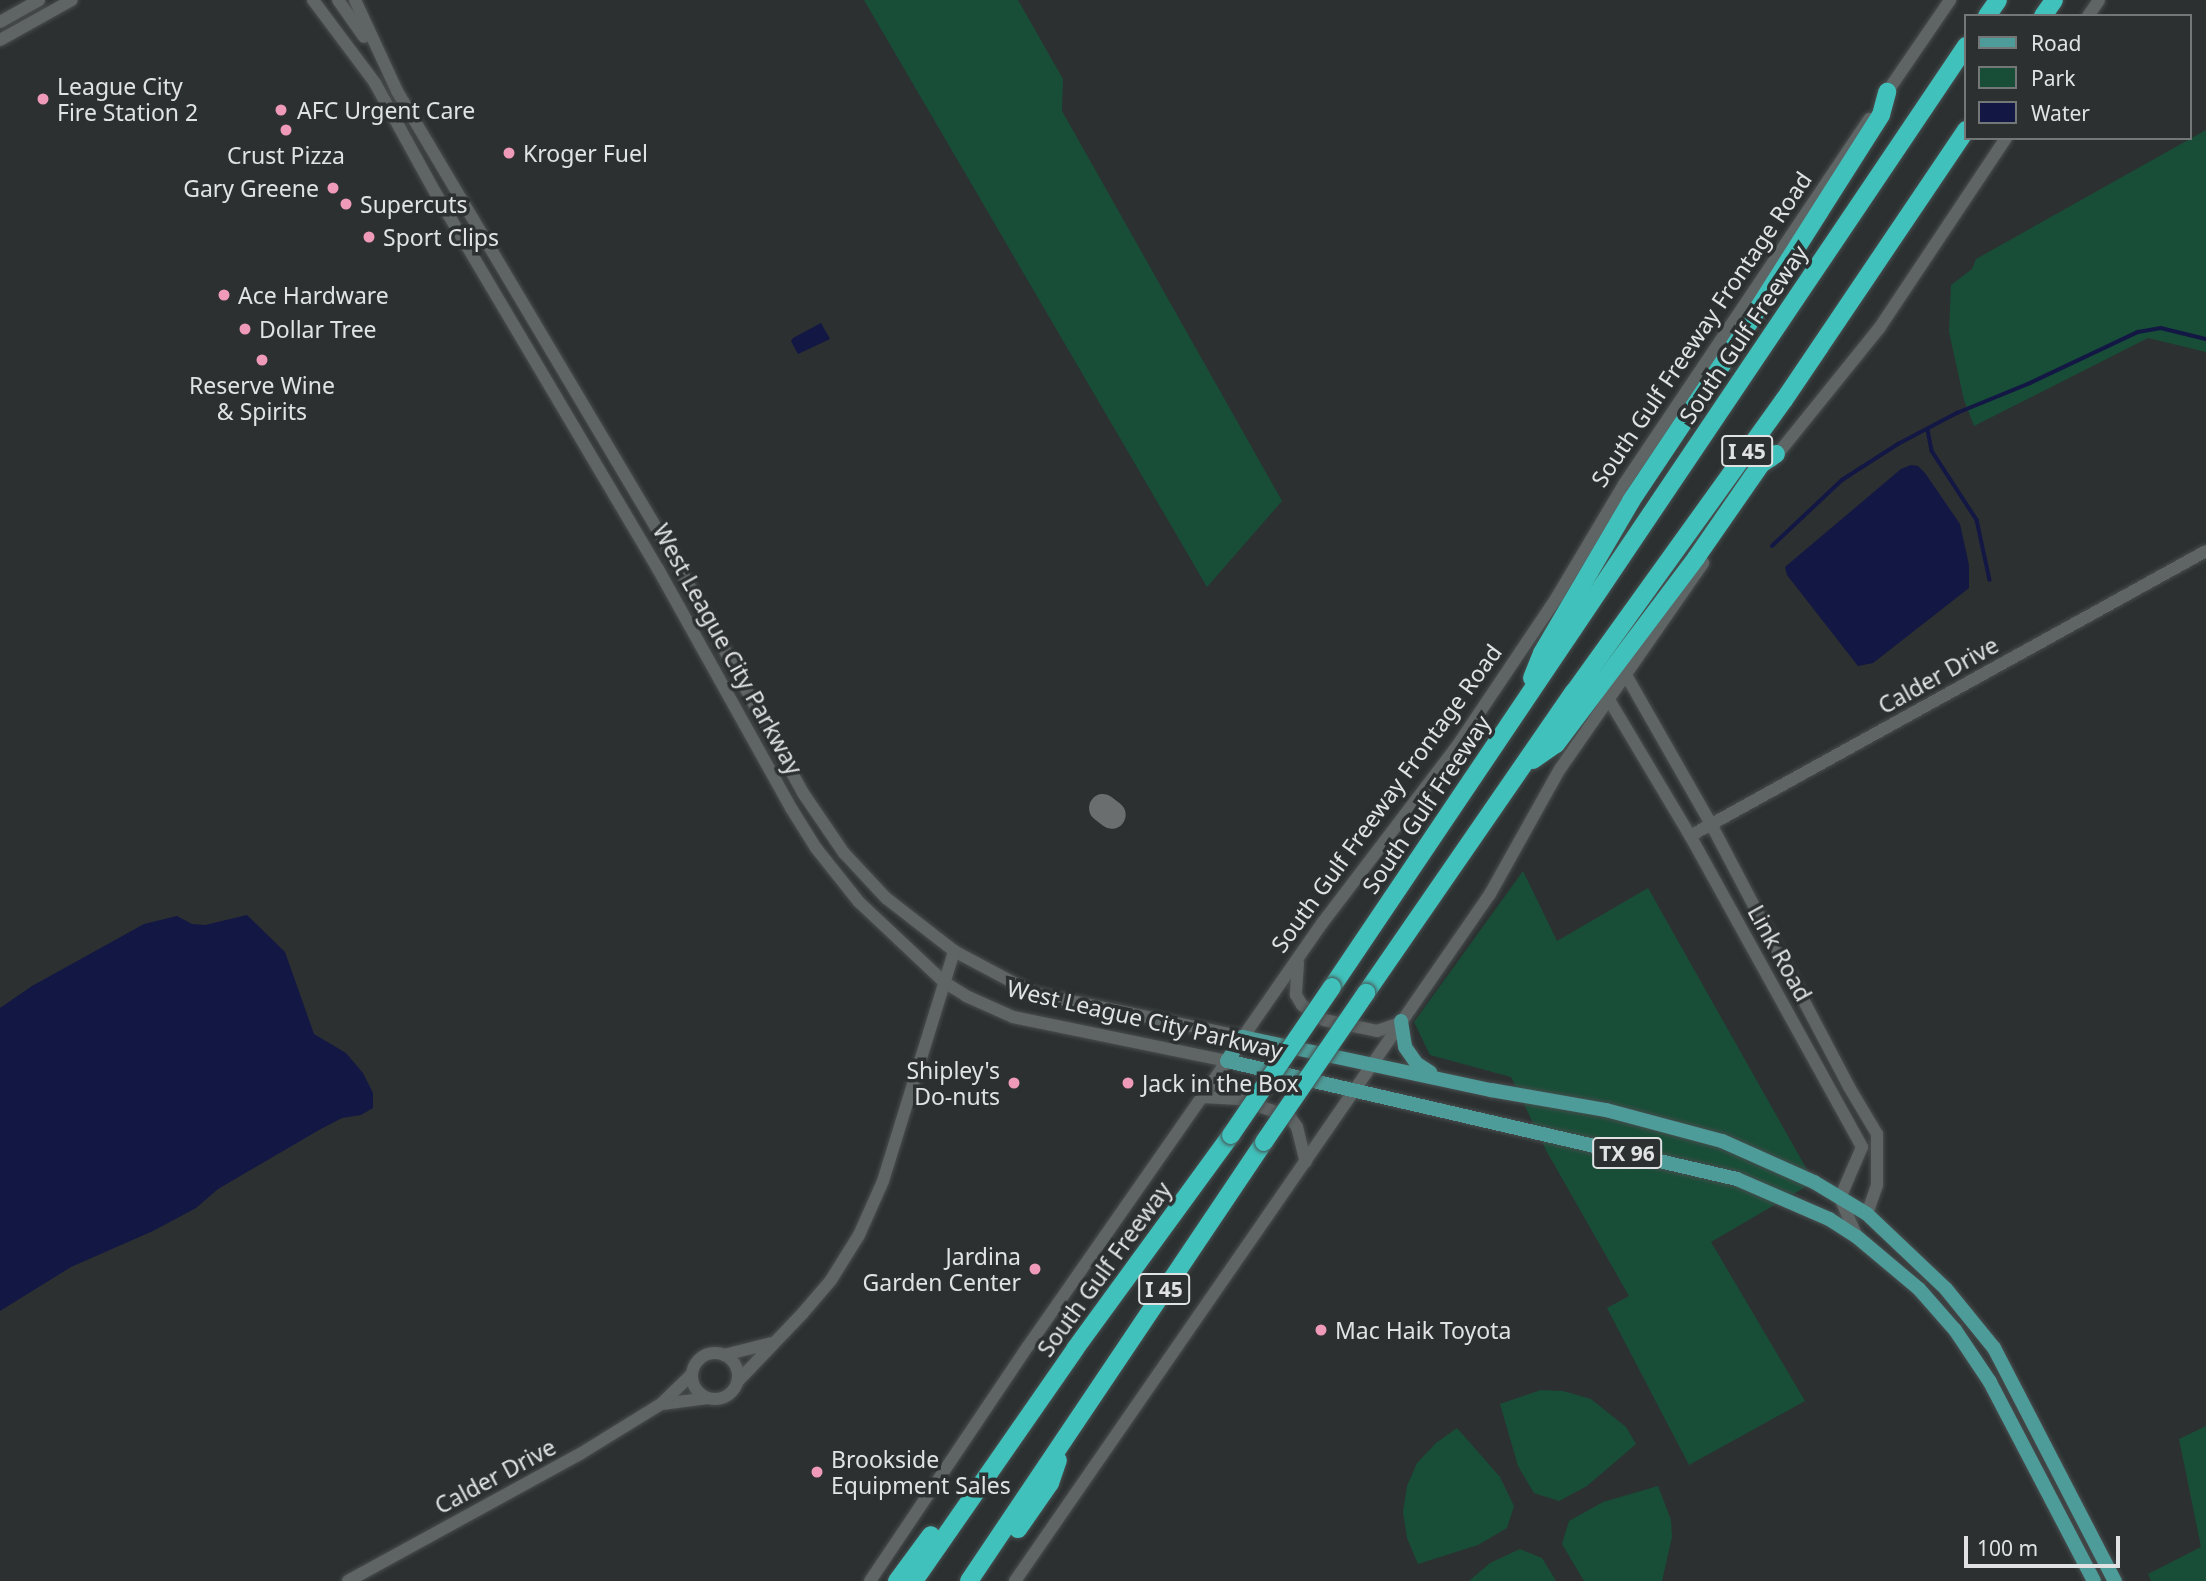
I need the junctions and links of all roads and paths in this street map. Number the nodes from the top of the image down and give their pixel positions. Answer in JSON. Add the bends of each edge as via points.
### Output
{"nodes":[{"id":1,"x":39,"y":0,"type":"edge"},
{"id":2,"x":72,"y":0,"type":"edge"},
{"id":3,"x":313,"y":0,"type":"edge"},
{"id":4,"x":338,"y":0,"type":"edge"},
{"id":5,"x":355,"y":0,"type":"edge"},
{"id":6,"x":1950,"y":0,"type":"edge"},
{"id":7,"x":0,"y":22,"type":"edge"},
{"id":8,"x":0,"y":40,"type":"edge"},
{"id":9,"x":1965,"y":47,"type":"edge"},
{"id":10,"x":397,"y":91,"type":"junction"},
{"id":11,"x":1887,"y":92,"type":"junction"},
{"id":12,"x":1965,"y":131,"type":"edge"},
{"id":13,"x":2005,"y":140,"type":"edge"},
{"id":14,"x":495,"y":255,"type":"junction"},
{"id":15,"x":476,"y":260,"type":"junction"},
{"id":16,"x":581,"y":400,"type":"junction"},
{"id":17,"x":564,"y":408,"type":"junction"},
{"id":18,"x":1776,"y":454,"type":"junction"},
{"id":19,"x":2206,"y":551,"type":"edge"},
{"id":20,"x":1626,"y":675,"type":"junction"},
{"id":21,"x":1608,"y":698,"type":"junction"},
{"id":22,"x":1518,"y":712,"type":"junction"},
{"id":23,"x":1521,"y":768,"type":"junction"},
{"id":24,"x":1711,"y":824,"type":"junction"},
{"id":25,"x":1690,"y":835,"type":"junction"},
{"id":26,"x":954,"y":951,"type":"junction"},
{"id":27,"x":1299,"y":956,"type":"junction"},
{"id":28,"x":944,"y":982,"type":"junction"},
{"id":29,"x":1400,"y":1022,"type":"junction"},
{"id":30,"x":1243,"y":1037,"type":"junction"},
{"id":31,"x":1227,"y":1061,"type":"junction"},
{"id":32,"x":1372,"y":1062,"type":"junction"},
{"id":33,"x":1440,"y":1078,"type":"junction"},
{"id":34,"x":1353,"y":1091,"type":"junction"},
{"id":35,"x":1202,"y":1097,"type":"junction"},
{"id":36,"x":1306,"y":1162,"type":"junction"},
{"id":37,"x":1840,"y":1198,"type":"junction"},
{"id":38,"x":1867,"y":1214,"type":"junction"},
{"id":39,"x":1857,"y":1237,"type":"junction"},
{"id":40,"x":1112,"y":1299,"type":"junction"},
{"id":41,"x":772,"y":1343,"type":"junction"},
{"id":42,"x":724,"y":1355,"type":"junction"},
{"id":43,"x":692,"y":1374,"type":"junction"},
{"id":44,"x":737,"y":1381,"type":"junction"},
{"id":45,"x":708,"y":1398,"type":"junction"},
{"id":46,"x":661,"y":1404,"type":"junction"},
{"id":47,"x":1066,"y":1437,"type":"junction"},
{"id":48,"x":348,"y":1581,"type":"edge"},
{"id":49,"x":870,"y":1581,"type":"edge"},
{"id":50,"x":898,"y":1581,"type":"edge"},
{"id":51,"x":914,"y":1581,"type":"edge"},
{"id":52,"x":969,"y":1581,"type":"edge"},
{"id":53,"x":982,"y":1581,"type":"edge"},
{"id":54,"x":1015,"y":1581,"type":"edge"},
{"id":55,"x":2094,"y":1581,"type":"edge"},
{"id":56,"x":2115,"y":1581,"type":"edge"}],
"edges":[{"from":1,"to":7,"type":"main road"},
{"from":2,"to":8,"type":"main road"},
{"from":3,"to":15,"type":"main road","name":"West League City Parkway","via":[[375,83]]},
{"from":4,"to":10,"type":"main road"},
{"from":5,"to":10,"type":"main road","name":"West League City Parkway"},
{"from":6,"to":11,"type":"main road","name":"South Gulf Freeway Frontage Road"},
{"from":9,"to":22,"type":"highway","name":"South Gulf Freeway","number":"I 45"},
{"from":10,"to":14,"type":"main road","name":"West League City Parkway"},
{"from":11,"to":22,"type":"highway","via":[[1881,115],[1631,501],[1542,653]]},
{"from":11,"to":27,"type":"main road","name":"South Gulf Freeway Frontage Road","via":[[1624,484],[1557,597],[1455,749]]},
{"from":12,"to":23,"type":"highway","number":"I 45","via":[[1784,400]]},
{"from":13,"to":18,"type":"main road","via":[[1880,327]]},
{"from":14,"to":15,"type":"main road"},
{"from":14,"to":16,"type":"main road","name":"West League City Parkway"},
{"from":15,"to":17,"type":"main road","name":"West League City Parkway"},
{"from":16,"to":17,"type":"main road"},
{"from":16,"to":26,"type":"main road","name":"West League City Parkway","via":[[809,802],[844,853],[886,898]]},
{"from":17,"to":28,"type":"main road","name":"West League City Parkway","via":[[816,848],[859,902]]},
{"from":18,"to":20,"type":"main road"},
{"from":18,"to":23,"type":"highway","via":[[1761,464],[1556,744]]},
{"from":19,"to":24,"type":"main road","name":"Calder Drive"},
{"from":20,"to":21,"type":"main road"},
{"from":20,"to":24,"type":"main road","name":"Link Road"},
{"from":21,"to":25,"type":"main road","name":"Link Road"},
{"from":21,"to":29,"type":"main road","via":[[1560,769],[1490,894]]},
{"from":22,"to":40,"type":"highway","name":"South Gulf Freeway","number":"I 45","bridge":true,"via":[[1231,1135]]},
{"from":23,"to":47,"type":"highway","number":"I 45","bridge":true},
{"from":24,"to":25,"type":"main road","name":"Calder Drive"},
{"from":24,"to":38,"type":"main road","name":"Link Road","via":[[1877,1134],[1877,1185]]},
{"from":25,"to":37,"type":"main road","name":"Link Road","via":[[1862,1147]]},
{"from":26,"to":28,"type":"main road"},
{"from":26,"to":30,"type":"main road","name":"West League City Parkway","via":[[1033,993]]},
{"from":27,"to":29,"type":"main road","via":[[1296,995],[1324,1020],[1377,1031]]},
{"from":27,"to":30,"type":"main road","name":"South Gulf Freeway Frontage Road"},
{"from":28,"to":31,"type":"main road","name":"West League City Parkway","via":[[1013,1017]]},
{"from":28,"to":41,"type":"main road","via":[[883,1181],[859,1235],[831,1280]]},
{"from":29,"to":32,"type":"main road"},
{"from":29,"to":33,"type":"main road","via":[[1405,1047],[1416,1063]]},
{"from":30,"to":31,"type":"main road","name":"South Gulf Freeway Frontage Road"},
{"from":30,"to":32,"type":"main road","name":"West League City Parkway","number":"TX 96"},
{"from":31,"to":34,"type":"main road","name":"West League City Parkway","number":"TX 96"},
{"from":31,"to":35,"type":"main road","name":"South Gulf Freeway Frontage Road"},
{"from":32,"to":33,"type":"main road","name":"West League City Parkway","number":"TX 96"},
{"from":32,"to":34,"type":"main road"},
{"from":33,"to":37,"type":"main road","name":"West League City Parkway","number":"TX 96","via":[[1606,1110],[1722,1141]]},
{"from":34,"to":36,"type":"main road"},
{"from":34,"to":39,"type":"main road","name":"West League City Parkway","number":"TX 96","via":[[1737,1179],[1829,1219]]},
{"from":35,"to":36,"type":"main road","via":[[1239,1098],[1290,1117]]},
{"from":35,"to":49,"type":"main road","name":"South Gulf Freeway Frontage Road"},
{"from":36,"to":54,"type":"main road"},
{"from":37,"to":38,"type":"main road","name":"West League City Parkway","number":"TX 96"},
{"from":37,"to":39,"type":"main road"},
{"from":38,"to":56,"type":"main road","name":"West League City Parkway","number":"TX 96","via":[[1946,1289],[1994,1348]]},
{"from":39,"to":55,"type":"main road","name":"West League City Parkway","number":"TX 96","via":[[1919,1290],[1962,1341],[1990,1382]]},
{"from":40,"to":50,"type":"highway","via":[[1046,1372]]},
{"from":40,"to":51,"type":"highway","name":"South Gulf Freeway","number":"I 45"},
{"from":41,"to":42,"type":"main road"},
{"from":41,"to":44,"type":"main road"},
{"from":42,"to":43,"type":"main road","via":[[703,1356]]},
{"from":42,"to":44,"type":"main road","via":[[735,1366]]},
{"from":43,"to":45,"type":"main road","via":[[696,1389]]},
{"from":43,"to":46,"type":"main road","name":"Calder Drive"},
{"from":44,"to":45,"type":"main road","via":[[730,1394]]},
{"from":45,"to":46,"type":"main road","name":"Calder Drive"},
{"from":46,"to":48,"type":"main road","name":"Calder Drive","via":[[580,1454]]},
{"from":47,"to":52,"type":"highway","number":"I 45"},
{"from":47,"to":53,"type":"highway","via":[[1050,1483]]}]}
